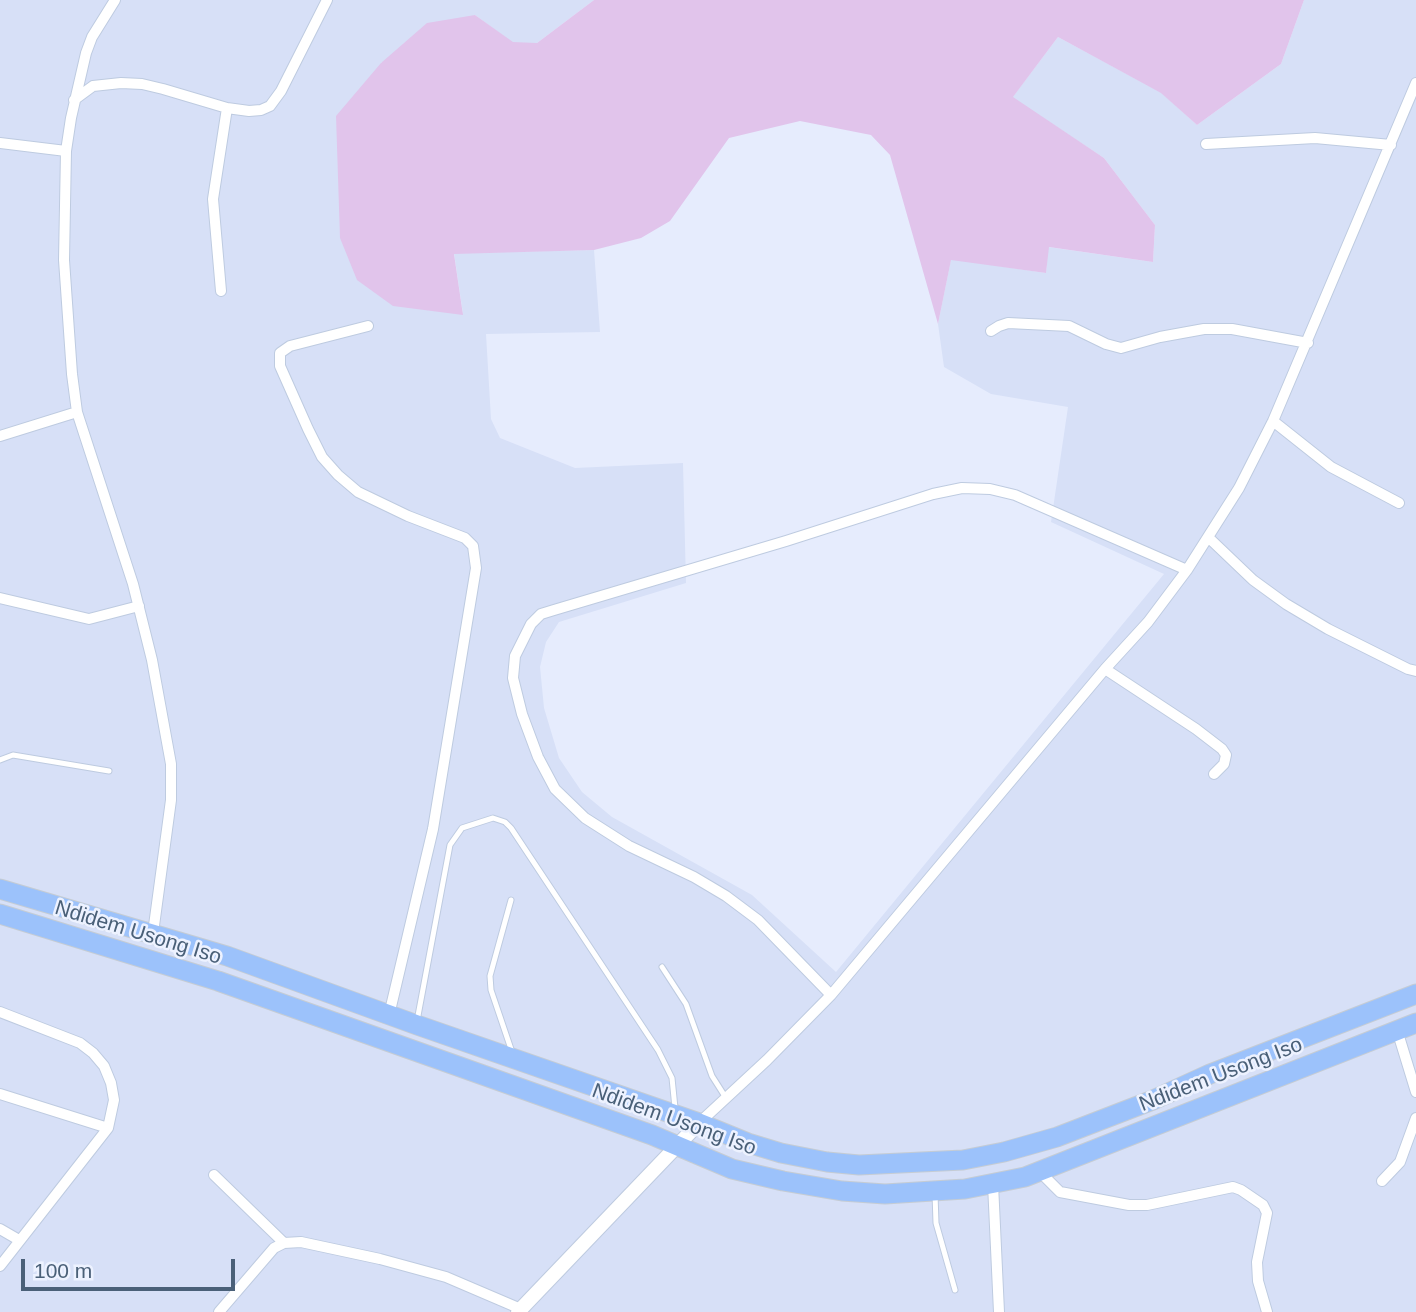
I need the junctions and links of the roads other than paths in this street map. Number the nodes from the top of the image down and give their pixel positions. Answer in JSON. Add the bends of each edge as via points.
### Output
{"nodes":[{"id":1,"x":115,"y":0,"type":"edge"},
{"id":2,"x":327,"y":0,"type":"edge"},
{"id":3,"x":1416,"y":83,"type":"edge"},
{"id":4,"x":74,"y":101,"type":"junction"},
{"id":5,"x":227,"y":108,"type":"junction"},
{"id":6,"x":0,"y":144,"type":"edge"},
{"id":7,"x":1206,"y":144,"type":"dead end"},
{"id":8,"x":1391,"y":145,"type":"junction"},
{"id":9,"x":66,"y":151,"type":"junction"},
{"id":10,"x":221,"y":291,"type":"dead end"},
{"id":11,"x":368,"y":326,"type":"dead end"},
{"id":12,"x":991,"y":331,"type":"dead end"},
{"id":13,"x":1308,"y":342,"type":"junction"},
{"id":14,"x":77,"y":412,"type":"junction"},
{"id":15,"x":1273,"y":421,"type":"junction"},
{"id":16,"x":0,"y":436,"type":"edge"},
{"id":17,"x":1399,"y":503,"type":"dead end"},
{"id":18,"x":1209,"y":538,"type":"junction"},
{"id":19,"x":1187,"y":570,"type":"junction"},
{"id":20,"x":0,"y":598,"type":"edge"},
{"id":21,"x":139,"y":606,"type":"junction"},
{"id":22,"x":1105,"y":669,"type":"junction"},
{"id":23,"x":1416,"y":671,"type":"edge"},
{"id":24,"x":0,"y":760,"type":"edge"},
{"id":25,"x":109,"y":771,"type":"dead end"},
{"id":26,"x":1214,"y":775,"type":"dead end"},
{"id":27,"x":0,"y":889,"type":"edge"},
{"id":28,"x":511,"y":900,"type":"dead end"},
{"id":29,"x":0,"y":914,"type":"edge"},
{"id":30,"x":153,"y":933,"type":"junction"},
{"id":31,"x":662,"y":967,"type":"dead end"},
{"id":32,"x":1416,"y":994,"type":"edge"},
{"id":33,"x":831,"y":995,"type":"junction"},
{"id":34,"x":0,"y":1012,"type":"edge"},
{"id":35,"x":388,"y":1015,"type":"junction"},
{"id":36,"x":1416,"y":1023,"type":"edge"},
{"id":37,"x":416,"y":1025,"type":"junction"},
{"id":38,"x":1397,"y":1030,"type":"junction"},
{"id":39,"x":514,"y":1059,"type":"junction"},
{"id":40,"x":1416,"y":1092,"type":"edge"},
{"id":41,"x":0,"y":1094,"type":"edge"},
{"id":42,"x":726,"y":1098,"type":"junction"},
{"id":43,"x":676,"y":1115,"type":"junction"},
{"id":44,"x":1416,"y":1118,"type":"edge"},
{"id":45,"x":699,"y":1123,"type":"junction"},
{"id":46,"x":108,"y":1128,"type":"junction"},
{"id":47,"x":678,"y":1148,"type":"junction"},
{"id":48,"x":1039,"y":1171,"type":"junction"},
{"id":49,"x":214,"y":1175,"type":"dead end"},
{"id":50,"x":1382,"y":1181,"type":"dead end"},
{"id":51,"x":993,"y":1184,"type":"junction"},
{"id":52,"x":935,"y":1191,"type":"junction"},
{"id":53,"x":0,"y":1229,"type":"edge"},
{"id":54,"x":19,"y":1240,"type":"junction"},
{"id":55,"x":284,"y":1243,"type":"junction"},
{"id":56,"x":0,"y":1266,"type":"edge"},
{"id":57,"x":955,"y":1290,"type":"dead end"},
{"id":58,"x":519,"y":1311,"type":"edge"},
{"id":59,"x":219,"y":1312,"type":"edge"},
{"id":60,"x":999,"y":1312,"type":"edge"},
{"id":61,"x":1267,"y":1312,"type":"edge"}],
"edges":[{"from":1,"to":4,"type":"street","via":[[89,45]]},
{"from":2,"to":5,"type":"street","via":[[270,106],[249,111]]},
{"from":3,"to":8,"type":"street"},
{"from":4,"to":5,"type":"street","via":[[93,86],[121,83],[142,84]]},
{"from":4,"to":9,"type":"street"},
{"from":5,"to":10,"type":"street","via":[[213,199]]},
{"from":6,"to":9,"type":"street"},
{"from":7,"to":8,"type":"street","via":[[1315,138]]},
{"from":8,"to":13,"type":"street"},
{"from":9,"to":14,"type":"street","via":[[64,260]]},
{"from":11,"to":35,"type":"street","via":[[290,346],[279,353],[280,366],[308,429],[322,457],[358,492],[465,538],[473,546],[476,568],[433,830]]},
{"from":12,"to":13,"type":"street","via":[[1008,323],[1069,327],[1121,348],[1204,329],[1232,328]]},
{"from":13,"to":15,"type":"street"},
{"from":14,"to":16,"type":"street"},
{"from":14,"to":21,"type":"street"},
{"from":15,"to":17,"type":"street","via":[[1331,467]]},
{"from":15,"to":18,"type":"street"},
{"from":18,"to":19,"type":"street"},
{"from":18,"to":23,"type":"street","via":[[1286,604]]},
{"from":19,"to":22,"type":"street"},
{"from":19,"to":33,"type":"street","via":[[1015,495],[962,488],[547,612],[531,624],[515,656],[513,678],[538,757],[555,789],[585,818],[629,846],[726,896],[758,920]]},
{"from":20,"to":21,"type":"street","via":[[89,619]]},
{"from":21,"to":30,"type":"street","via":[[172,764]]},
{"from":22,"to":26,"type":"street","via":[[1222,749],[1224,764]]},
{"from":22,"to":33,"type":"street"},
{"from":24,"to":25,"type":"lane","via":[[13,755]]},
{"from":27,"to":30,"type":"highway","name":"Ndidem Usong Iso"},
{"from":28,"to":39,"type":"lane","via":[[490,976]]},
{"from":29,"to":47,"type":"highway","name":"Ndidem Usong Iso","via":[[218,981]]},
{"from":30,"to":35,"type":"highway","name":"Ndidem Usong Iso"},
{"from":31,"to":42,"type":"lane","via":[[686,1004],[712,1076]]},
{"from":32,"to":45,"type":"highway","name":"Ndidem Usong Iso","via":[[1056,1137],[963,1160],[885,1165],[827,1162],[770,1150]]},
{"from":33,"to":42,"type":"street"},
{"from":34,"to":46,"type":"street","via":[[80,1043],[93,1053],[111,1083],[114,1100]]},
{"from":35,"to":37,"type":"highway","name":"Ndidem Usong Iso"},
{"from":36,"to":38,"type":"highway","name":"Ndidem Usong Iso"},
{"from":37,"to":39,"type":"highway","name":"Ndidem Usong Iso"},
{"from":37,"to":43,"type":"lane","via":[[450,845],[462,828],[493,818],[505,822],[659,1050],[672,1078]]},
{"from":38,"to":40,"type":"street"},
{"from":38,"to":48,"type":"highway","name":"Ndidem Usong Iso"},
{"from":39,"to":43,"type":"highway","name":"Ndidem Usong Iso"},
{"from":41,"to":46,"type":"street"},
{"from":42,"to":45,"type":"street"},
{"from":43,"to":45,"type":"highway","name":"Ndidem Usong Iso"},
{"from":44,"to":50,"type":"street","via":[[1400,1162]]},
{"from":45,"to":47,"type":"street"},
{"from":46,"to":54,"type":"street"},
{"from":47,"to":52,"type":"highway","name":"Ndidem Usong Iso","via":[[732,1169],[842,1191]]},
{"from":47,"to":58,"type":"street"},
{"from":48,"to":51,"type":"highway","name":"Ndidem Usong Iso"},
{"from":48,"to":61,"type":"street","via":[[1060,1192],[1129,1205],[1241,1189],[1267,1213],[1257,1262]]},
{"from":49,"to":55,"type":"street"},
{"from":51,"to":52,"type":"highway","name":"Ndidem Usong Iso"},
{"from":51,"to":60,"type":"street"},
{"from":52,"to":57,"type":"lane","via":[[936,1223]]},
{"from":53,"to":54,"type":"street"},
{"from":54,"to":56,"type":"street"},
{"from":55,"to":58,"type":"street","via":[[301,1242],[446,1277]]},
{"from":55,"to":59,"type":"street","via":[[274,1248]]}]}
